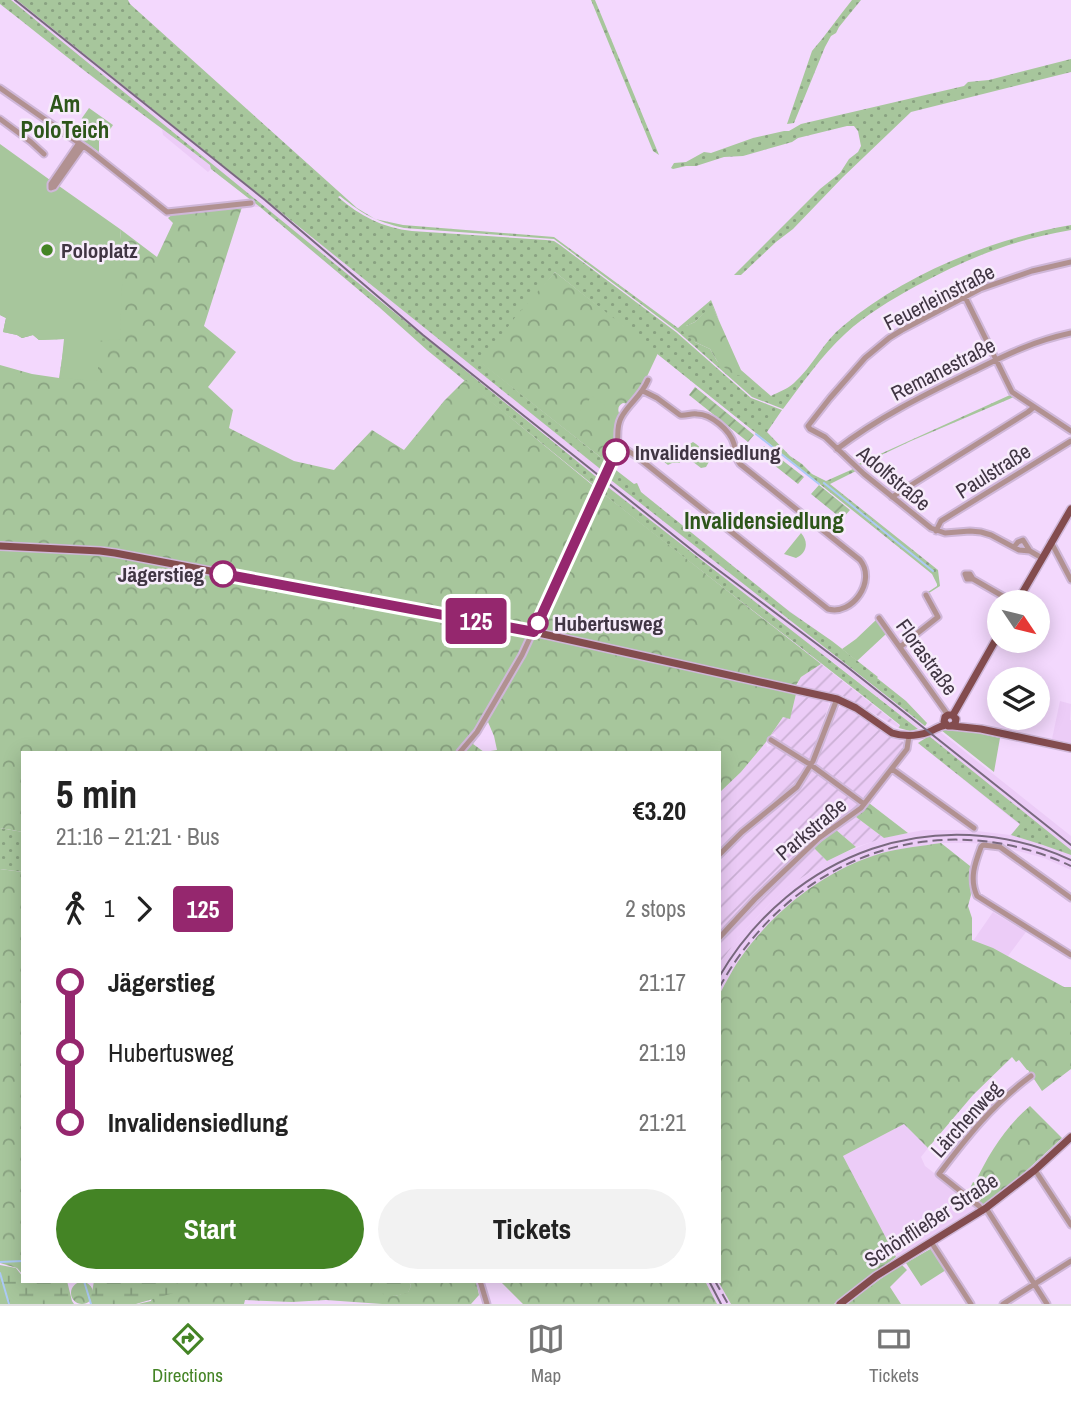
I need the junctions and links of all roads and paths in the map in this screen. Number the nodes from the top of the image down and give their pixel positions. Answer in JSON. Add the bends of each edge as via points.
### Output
{"nodes":[{"id":1,"x":0,"y":88,"type":"edge"},
{"id":2,"x":0,"y":119,"type":"edge"},
{"id":3,"x":84,"y":146,"type":"junction"},
{"id":4,"x":44,"y":154,"type":"dead end"},
{"id":5,"x":251,"y":203,"type":"dead end"},
{"id":6,"x":1071,"y":262,"type":"edge"},
{"id":7,"x":965,"y":297,"type":"junction"},
{"id":8,"x":1071,"y":333,"type":"edge"},
{"id":9,"x":996,"y":359,"type":"junction"},
{"id":10,"x":648,"y":380,"type":"dead end"},
{"id":11,"x":643,"y":391,"type":"junction"},
{"id":12,"x":1034,"y":407,"type":"junction"},
{"id":13,"x":811,"y":421,"type":"joint"},
{"id":14,"x":1071,"y":431,"type":"edge"},
{"id":15,"x":1071,"y":441,"type":"edge"},
{"id":16,"x":619,"y":445,"type":"junction"},
{"id":17,"x":837,"y":449,"type":"junction"},
{"id":18,"x":892,"y":497,"type":"junction"},
{"id":19,"x":1071,"y":509,"type":"edge"},
{"id":20,"x":936,"y":531,"type":"junction"},
{"id":21,"x":1051,"y":542,"type":"junction"},
{"id":22,"x":0,"y":546,"type":"edge"},
{"id":23,"x":1042,"y":558,"type":"junction"},
{"id":24,"x":974,"y":579,"type":"dead end"},
{"id":25,"x":1071,"y":580,"type":"edge"},
{"id":26,"x":994,"y":590,"type":"edge"},
{"id":27,"x":1022,"y":590,"type":"edge"},
{"id":28,"x":926,"y":595,"type":"dead end"},
{"id":29,"x":879,"y":618,"type":"dead end"},
{"id":30,"x":534,"y":632,"type":"junction"},
{"id":31,"x":900,"y":647,"type":"junction"},
{"id":32,"x":988,"y":653,"type":"edge"},
{"id":33,"x":837,"y":699,"type":"junction"},
{"id":34,"x":950,"y":720,"type":"junction"},
{"id":35,"x":909,"y":736,"type":"junction"},
{"id":36,"x":771,"y":740,"type":"dead end"},
{"id":37,"x":1071,"y":748,"type":"edge"},
{"id":38,"x":461,"y":751,"type":"edge"},
{"id":39,"x":811,"y":765,"type":"junction"},
{"id":40,"x":892,"y":769,"type":"junction"},
{"id":41,"x":864,"y":804,"type":"junction"},
{"id":42,"x":974,"y":828,"type":"dead end"},
{"id":43,"x":721,"y":853,"type":"edge"},
{"id":44,"x":1071,"y":898,"type":"edge"},
{"id":45,"x":721,"y":936,"type":"edge"},
{"id":46,"x":1071,"y":955,"type":"edge"},
{"id":47,"x":1031,"y":1076,"type":"dead end"},
{"id":48,"x":1071,"y":1137,"type":"edge"},
{"id":49,"x":1035,"y":1170,"type":"junction"},
{"id":50,"x":985,"y":1210,"type":"junction"},
{"id":51,"x":1071,"y":1225,"type":"edge"},
{"id":52,"x":931,"y":1242,"type":"junction"},
{"id":53,"x":1071,"y":1261,"type":"edge"},
{"id":54,"x":481,"y":1283,"type":"edge"},
{"id":55,"x":1034,"y":1284,"type":"junction"},
{"id":56,"x":486,"y":1302,"type":"edge"},
{"id":57,"x":479,"y":1303,"type":"edge"},
{"id":58,"x":840,"y":1304,"type":"edge"},
{"id":59,"x":971,"y":1304,"type":"edge"},
{"id":60,"x":1003,"y":1304,"type":"edge"},
{"id":61,"x":1047,"y":1304,"type":"edge"}],
"edges":[{"from":1,"to":3,"type":"street"},
{"from":2,"to":4,"type":"street"},
{"from":3,"to":3,"type":"street","via":[[51,184],[51,188],[54,187]]},
{"from":3,"to":5,"type":"street","via":[[174,211]]},
{"from":6,"to":7,"type":"street","name":"Feuerleinstraße","via":[[1013,277]]},
{"from":7,"to":9,"type":"street"},
{"from":7,"to":13,"type":"street","name":"Feuerleinstraße","via":[[910,325],[865,358]]},
{"from":8,"to":9,"type":"street","name":"Remanestraße"},
{"from":9,"to":12,"type":"street","via":[[1012,392]]},
{"from":9,"to":17,"type":"street","name":"Remanestraße","via":[[883,417]]},
{"from":10,"to":11,"type":"street"},
{"from":11,"to":16,"type":"street","via":[[620,420]]},
{"from":11,"to":16,"type":"street","via":[[680,415],[706,416],[725,429],[740,464],[860,560],[867,572],[864,585],[846,608],[828,609]]},
{"from":12,"to":14,"type":"street"},
{"from":12,"to":18,"type":"street"},
{"from":13,"to":17,"type":"street","name":"Adolfstraße","via":[[809,429]]},
{"from":15,"to":20,"type":"street","name":"Paulstraße","via":[[942,522]]},
{"from":16,"to":30,"type":"street"},
{"from":17,"to":18,"type":"street","name":"Adolfstraße"},
{"from":18,"to":20,"type":"street","name":"Adolfstraße"},
{"from":19,"to":21,"type":"main road"},
{"from":20,"to":23,"type":"street","name":"Adolfstraße","via":[[981,532]]},
{"from":21,"to":23,"type":"main road"},
{"from":21,"to":25,"type":"street"},
{"from":22,"to":30,"type":"main road","via":[[107,552]]},
{"from":23,"to":27,"type":"main road"},
{"from":24,"to":26,"type":"street"},
{"from":28,"to":31,"type":"street","via":[[939,620]]},
{"from":29,"to":31,"type":"street","name":"Florastraße"},
{"from":30,"to":33,"type":"main road"},
{"from":30,"to":38,"type":"street","via":[[477,732]]},
{"from":31,"to":34,"type":"street","name":"Florastraße"},
{"from":32,"to":34,"type":"main road"},
{"from":33,"to":35,"type":"main road","via":[[887,729]]},
{"from":33,"to":39,"type":"street"},
{"from":34,"to":35,"type":"main road"},
{"from":34,"to":37,"type":"main road"},
{"from":35,"to":40,"type":"street","name":"Parkstraße","via":[[908,748]]},
{"from":36,"to":39,"type":"street"},
{"from":39,"to":41,"type":"street"},
{"from":39,"to":43,"type":"street","via":[[794,790]]},
{"from":40,"to":41,"type":"street","name":"Parkstraße"},
{"from":40,"to":42,"type":"street"},
{"from":41,"to":45,"type":"street","name":"Parkstraße","via":[[820,838]]},
{"from":44,"to":46,"type":"street","via":[[1002,848],[981,846],[973,869],[975,894]]},
{"from":47,"to":50,"type":"street","name":"Lärchenweg","via":[[985,1116],[939,1174]]},
{"from":48,"to":49,"type":"main road","name":"Schönfließer Straße"},
{"from":49,"to":50,"type":"main road","name":"Schönfließer Straße"},
{"from":49,"to":51,"type":"street"},
{"from":50,"to":52,"type":"main road","name":"Schönfließer Straße"},
{"from":50,"to":55,"type":"street"},
{"from":52,"to":58,"type":"main road","name":"Schönfließer Straße"},
{"from":52,"to":59,"type":"street"},
{"from":53,"to":55,"type":"street"},
{"from":54,"to":56,"type":"street"},
{"from":55,"to":60,"type":"street"},
{"from":55,"to":61,"type":"street"},
{"from":56,"to":57,"type":"street"}]}
